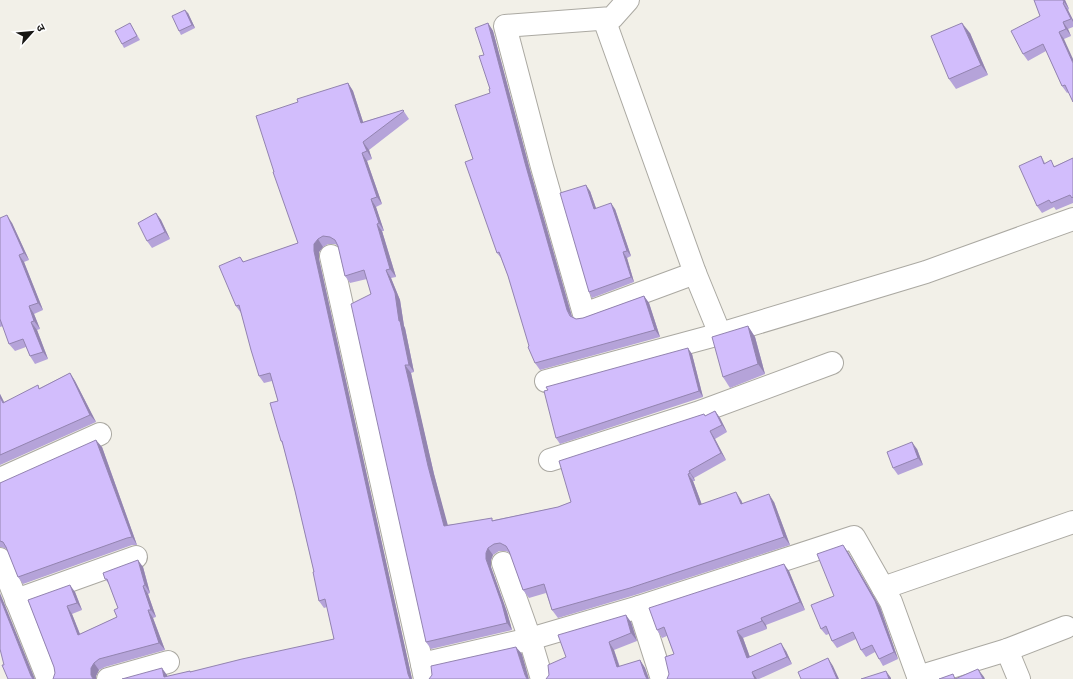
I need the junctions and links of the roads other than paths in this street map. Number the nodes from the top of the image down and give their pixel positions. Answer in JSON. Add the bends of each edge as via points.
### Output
{"nodes":[{"id":1,"x":628,"y":0,"type":"edge"},
{"id":2,"x":604,"y":19,"type":"junction"},
{"id":3,"x":1073,"y":218,"type":"edge"},
{"id":4,"x":331,"y":256,"type":"dead end"},
{"id":5,"x":694,"y":274,"type":"junction"},
{"id":6,"x":720,"y":334,"type":"junction"},
{"id":7,"x":832,"y":363,"type":"dead end"},
{"id":8,"x":546,"y":381,"type":"dead end"},
{"id":9,"x":100,"y":434,"type":"dead end"},
{"id":10,"x":550,"y":460,"type":"dead end"},
{"id":11,"x":0,"y":479,"type":"edge"},
{"id":12,"x":1073,"y":522,"type":"edge"},
{"id":13,"x":136,"y":557,"type":"dead end"},
{"id":14,"x":0,"y":559,"type":"edge"},
{"id":15,"x":503,"y":563,"type":"dead end"},
{"id":16,"x":883,"y":588,"type":"junction"},
{"id":17,"x":16,"y":600,"type":"junction"},
{"id":18,"x":639,"y":607,"type":"junction"},
{"id":19,"x":1066,"y":627,"type":"dead end"},
{"id":20,"x":530,"y":639,"type":"junction"},
{"id":21,"x":1007,"y":650,"type":"junction"},
{"id":22,"x":168,"y":662,"type":"dead end"},
{"id":23,"x":424,"y":671,"type":"edge"},
{"id":24,"x":919,"y":678,"type":"edge"},
{"id":25,"x":48,"y":679,"type":"edge"},
{"id":26,"x":108,"y":679,"type":"edge"},
{"id":27,"x":542,"y":679,"type":"edge"},
{"id":28,"x":662,"y":679,"type":"edge"},
{"id":29,"x":1019,"y":679,"type":"edge"}],
"edges":[{"from":1,"to":2,"type":"street","via":[[612,18]]},
{"from":2,"to":5,"type":"street"},
{"from":2,"to":5,"type":"street","via":[[505,26],[584,314]]},
{"from":3,"to":6,"type":"street","via":[[926,272]]},
{"from":4,"to":23,"type":"street"},
{"from":5,"to":6,"type":"street"},
{"from":6,"to":8,"type":"street"},
{"from":7,"to":10,"type":"street","via":[[697,413]]},
{"from":9,"to":11,"type":"street"},
{"from":12,"to":16,"type":"street"},
{"from":13,"to":17,"type":"street"},
{"from":14,"to":17,"type":"street"},
{"from":15,"to":20,"type":"street"},
{"from":16,"to":18,"type":"street","via":[[854,537]]},
{"from":16,"to":24,"type":"street","via":[[891,602]]},
{"from":17,"to":25,"type":"street"},
{"from":18,"to":20,"type":"street"},
{"from":18,"to":28,"type":"street"},
{"from":19,"to":21,"type":"street"},
{"from":20,"to":23,"type":"street"},
{"from":20,"to":27,"type":"street"},
{"from":21,"to":24,"type":"street"},
{"from":21,"to":29,"type":"street"},
{"from":22,"to":26,"type":"street"}]}
